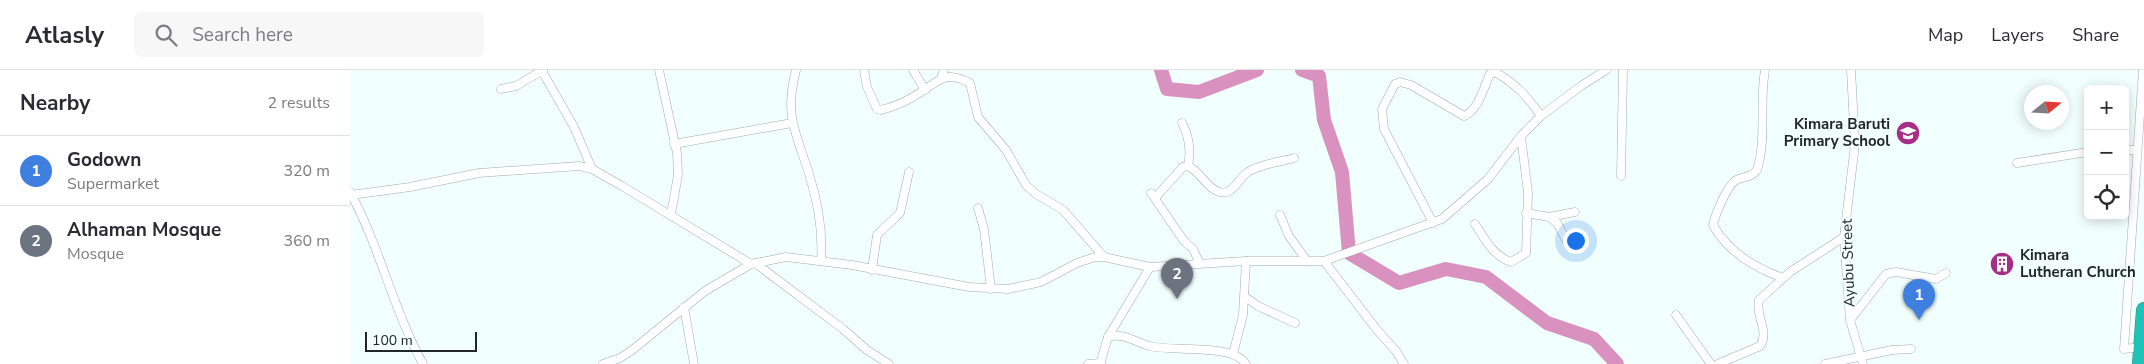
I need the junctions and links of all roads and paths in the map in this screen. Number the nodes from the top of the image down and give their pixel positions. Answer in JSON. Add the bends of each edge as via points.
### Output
{"nodes":[{"id":1,"x":659,"y":70,"type":"edge"},
{"id":2,"x":796,"y":70,"type":"edge"},
{"id":3,"x":864,"y":70,"type":"edge"},
{"id":4,"x":913,"y":70,"type":"edge"},
{"id":5,"x":944,"y":70,"type":"edge"},
{"id":6,"x":1606,"y":70,"type":"edge"},
{"id":7,"x":1623,"y":70,"type":"edge"},
{"id":8,"x":1765,"y":70,"type":"edge"},
{"id":9,"x":1851,"y":70,"type":"edge"},
{"id":10,"x":2143,"y":70,"type":"edge"},
{"id":11,"x":542,"y":71,"type":"edge"},
{"id":12,"x":1505,"y":73,"type":"edge"},
{"id":13,"x":941,"y":79,"type":"junction"},
{"id":14,"x":501,"y":90,"type":"dead end"},
{"id":15,"x":924,"y":90,"type":"junction"},
{"id":16,"x":1541,"y":116,"type":"junction"},
{"id":17,"x":1182,"y":123,"type":"dead end"},
{"id":18,"x":792,"y":124,"type":"junction"},
{"id":19,"x":1521,"y":136,"type":"junction"},
{"id":20,"x":674,"y":144,"type":"junction"},
{"id":21,"x":2129,"y":150,"type":"edge"},
{"id":22,"x":2136,"y":150,"type":"junction"},
{"id":23,"x":2084,"y":153,"type":"edge"},
{"id":24,"x":1294,"y":158,"type":"dead end"},
{"id":25,"x":2017,"y":163,"type":"dead end"},
{"id":26,"x":1188,"y":166,"type":"junction"},
{"id":27,"x":592,"y":169,"type":"junction"},
{"id":28,"x":909,"y":172,"type":"dead end"},
{"id":29,"x":1621,"y":176,"type":"dead end"},
{"id":30,"x":352,"y":198,"type":"edge"},
{"id":31,"x":978,"y":208,"type":"dead end"},
{"id":32,"x":1575,"y":212,"type":"dead end"},
{"id":33,"x":1526,"y":213,"type":"junction"},
{"id":34,"x":671,"y":214,"type":"junction"},
{"id":35,"x":1280,"y":215,"type":"dead end"},
{"id":36,"x":1548,"y":217,"type":"junction"},
{"id":37,"x":1433,"y":223,"type":"junction"},
{"id":38,"x":1475,"y":224,"type":"dead end"},
{"id":39,"x":1844,"y":237,"type":"junction"},
{"id":40,"x":1570,"y":247,"type":"dead end"},
{"id":41,"x":1104,"y":257,"type":"junction"},
{"id":42,"x":821,"y":261,"type":"junction"},
{"id":43,"x":1246,"y":261,"type":"junction"},
{"id":44,"x":1306,"y":261,"type":"junction"},
{"id":45,"x":1324,"y":261,"type":"junction"},
{"id":46,"x":1199,"y":262,"type":"junction"},
{"id":47,"x":753,"y":264,"type":"junction"},
{"id":48,"x":1150,"y":266,"type":"junction"},
{"id":49,"x":872,"y":270,"type":"junction"},
{"id":50,"x":1946,"y":273,"type":"dead end"},
{"id":51,"x":1783,"y":278,"type":"junction"},
{"id":52,"x":991,"y":289,"type":"junction"},
{"id":53,"x":1245,"y":297,"type":"junction"},
{"id":54,"x":684,"y":307,"type":"junction"},
{"id":55,"x":2144,"y":310,"type":"edge"},
{"id":56,"x":1676,"y":315,"type":"dead end"},
{"id":57,"x":1850,"y":320,"type":"junction"},
{"id":58,"x":1295,"y":322,"type":"dead end"},
{"id":59,"x":1108,"y":337,"type":"junction"},
{"id":60,"x":2143,"y":347,"type":"edge"},
{"id":61,"x":1911,"y":349,"type":"dead end"},
{"id":62,"x":1233,"y":354,"type":"junction"},
{"id":63,"x":1861,"y":356,"type":"junction"},
{"id":64,"x":1100,"y":363,"type":"edge"},
{"id":65,"x":423,"y":364,"type":"edge"},
{"id":66,"x":604,"y":364,"type":"edge"},
{"id":67,"x":694,"y":364,"type":"edge"},
{"id":68,"x":889,"y":364,"type":"edge"},
{"id":69,"x":1088,"y":364,"type":"edge"},
{"id":70,"x":1246,"y":364,"type":"edge"},
{"id":71,"x":1404,"y":364,"type":"edge"},
{"id":72,"x":1711,"y":364,"type":"edge"},
{"id":73,"x":1718,"y":364,"type":"edge"},
{"id":74,"x":1825,"y":364,"type":"edge"},
{"id":75,"x":1863,"y":364,"type":"edge"},
{"id":76,"x":2140,"y":364,"type":"edge"}],
"edges":[{"from":1,"to":20,"type":"street"},
{"from":2,"to":18,"type":"street","via":[[790,100]]},
{"from":3,"to":15,"type":"street","via":[[867,87],[877,109],[885,109]]},
{"from":4,"to":15,"type":"street"},
{"from":5,"to":13,"type":"street"},
{"from":6,"to":16,"type":"street"},
{"from":7,"to":29,"type":"street"},
{"from":8,"to":51,"type":"street","via":[[1762,84],[1764,116],[1757,170],[1732,184],[1713,225],[1724,241],[1748,262]]},
{"from":9,"to":39,"type":"street","name":"Ayubu Street","via":[[1854,144]]},
{"from":10,"to":22,"type":"street"},
{"from":11,"to":14,"type":"street","via":[[516,86]]},
{"from":11,"to":27,"type":"street","via":[[574,127]]},
{"from":12,"to":16,"type":"street","via":[[1526,94]]},
{"from":12,"to":37,"type":"street","via":[[1490,74],[1474,107],[1464,116],[1404,83],[1397,82],[1388,96],[1382,109],[1384,129]]},
{"from":13,"to":15,"type":"street"},
{"from":13,"to":41,"type":"street","via":[[962,78],[970,83],[978,117],[1006,150],[1026,185],[1063,210]]},
{"from":16,"to":19,"type":"street"},
{"from":17,"to":26,"type":"street","via":[[1189,146]]},
{"from":18,"to":20,"type":"street"},
{"from":18,"to":42,"type":"street","via":[[816,202],[822,236]]},
{"from":19,"to":33,"type":"street","via":[[1528,192]]},
{"from":19,"to":37,"type":"street","via":[[1488,179],[1451,212]]},
{"from":20,"to":34,"type":"street","via":[[678,175]]},
{"from":21,"to":22,"type":"street"},
{"from":22,"to":60,"type":"street","via":[[2124,349]]},
{"from":23,"to":25,"type":"street"},
{"from":24,"to":26,"type":"street","via":[[1249,171],[1233,189],[1226,192],[1208,186]]},
{"from":26,"to":46,"type":"street","via":[[1153,196],[1184,241],[1193,248]]},
{"from":27,"to":30,"type":"street","via":[[559,167],[479,173]]},
{"from":27,"to":34,"type":"street"},
{"from":28,"to":49,"type":"street","via":[[900,212],[877,235]]},
{"from":30,"to":65,"type":"street","via":[[369,230],[407,331]]},
{"from":31,"to":52,"type":"street","via":[[984,229]]},
{"from":32,"to":36,"type":"street"},
{"from":33,"to":36,"type":"street"},
{"from":33,"to":38,"type":"street","via":[[1526,253],[1511,262],[1502,259],[1490,247]]},
{"from":34,"to":47,"type":"street"},
{"from":35,"to":44,"type":"street"},
{"from":36,"to":40,"type":"street","via":[[1557,223]]},
{"from":37,"to":45,"type":"street"},
{"from":39,"to":51,"type":"street"},
{"from":39,"to":57,"type":"street","name":"Ayubu Street"},
{"from":41,"to":48,"type":"street"},
{"from":41,"to":52,"type":"street","via":[[1087,259],[1026,287]]},
{"from":42,"to":47,"type":"street","via":[[786,257]]},
{"from":42,"to":49,"type":"street"},
{"from":43,"to":44,"type":"street"},
{"from":43,"to":46,"type":"street"},
{"from":43,"to":53,"type":"street"},
{"from":44,"to":45,"type":"street"},
{"from":45,"to":71,"type":"street"},
{"from":46,"to":48,"type":"street"},
{"from":47,"to":54,"type":"street"},
{"from":47,"to":68,"type":"street"},
{"from":48,"to":59,"type":"street"},
{"from":49,"to":52,"type":"street"},
{"from":50,"to":57,"type":"street","via":[[1936,279],[1896,272],[1886,274]]},
{"from":51,"to":73,"type":"street","via":[[1759,300],[1758,315],[1764,336],[1760,346]]},
{"from":53,"to":58,"type":"street"},
{"from":53,"to":62,"type":"street"},
{"from":54,"to":66,"type":"street","via":[[631,351]]},
{"from":54,"to":67,"type":"street"},
{"from":55,"to":60,"type":"highway"},
{"from":56,"to":72,"type":"street"},
{"from":57,"to":63,"type":"street","name":"Ayubu Street"},
{"from":59,"to":62,"type":"street","via":[[1121,336],[1160,348]]},
{"from":59,"to":64,"type":"street"},
{"from":60,"to":76,"type":"highway"},
{"from":61,"to":63,"type":"street"},
{"from":62,"to":70,"type":"street"},
{"from":63,"to":74,"type":"street"},
{"from":63,"to":75,"type":"street","name":"Ayubu Street"},
{"from":64,"to":69,"type":"street"}]}
